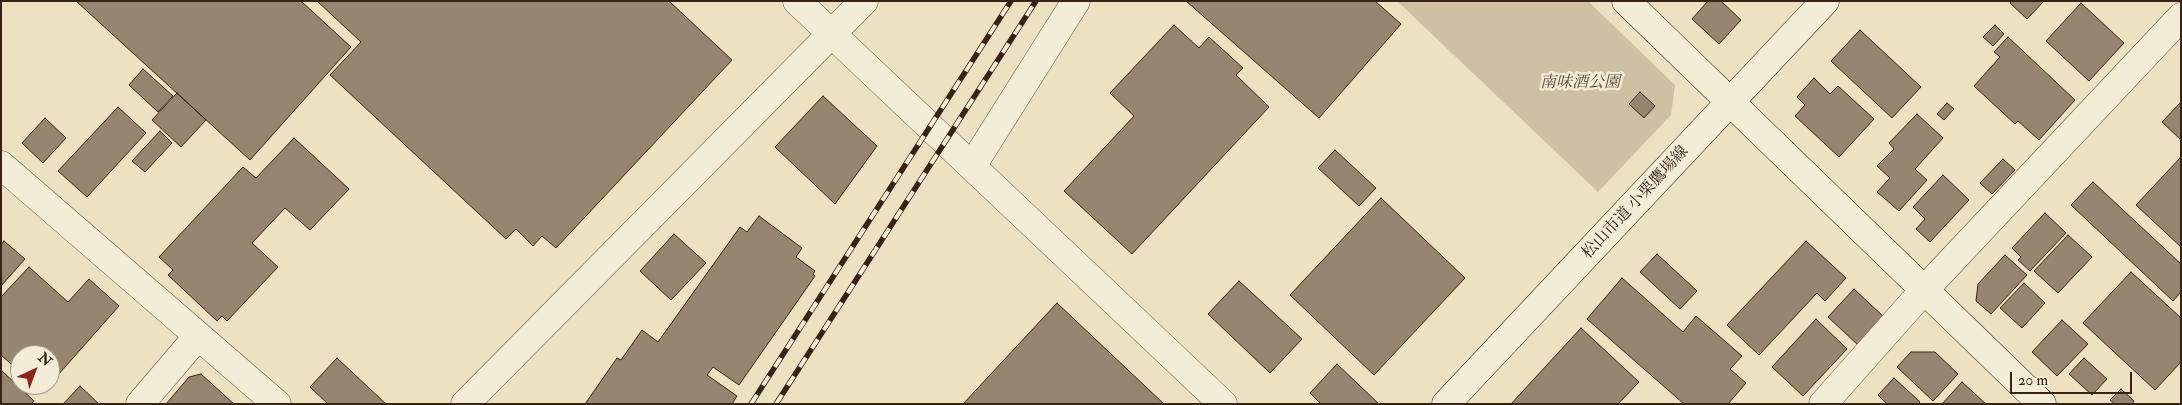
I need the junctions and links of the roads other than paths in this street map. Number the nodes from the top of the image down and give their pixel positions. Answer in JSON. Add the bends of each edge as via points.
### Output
{"nodes":[{"id":1,"x":797,"y":1,"type":"edge"},
{"id":2,"x":864,"y":1,"type":"edge"},
{"id":3,"x":1076,"y":1,"type":"edge"},
{"id":4,"x":1626,"y":1,"type":"edge"},
{"id":5,"x":1825,"y":1,"type":"edge"},
{"id":6,"x":2181,"y":17,"type":"edge"},
{"id":7,"x":832,"y":34,"type":"junction"},
{"id":8,"x":1731,"y":102,"type":"junction"},
{"id":9,"x":1,"y":165,"type":"edge"},
{"id":10,"x":972,"y":166,"type":"junction"},
{"id":11,"x":1925,"y":288,"type":"junction"},
{"id":12,"x":198,"y":336,"type":"junction"},
{"id":13,"x":140,"y":404,"type":"edge"},
{"id":14,"x":277,"y":404,"type":"edge"},
{"id":15,"x":465,"y":404,"type":"edge"},
{"id":16,"x":1223,"y":404,"type":"edge"},
{"id":17,"x":1446,"y":404,"type":"edge"},
{"id":18,"x":1823,"y":404,"type":"edge"},
{"id":19,"x":2042,"y":404,"type":"edge"}],
"edges":[{"from":1,"to":7,"type":"street"},
{"from":2,"to":7,"type":"street"},
{"from":3,"to":10,"type":"street"},
{"from":4,"to":8,"type":"street"},
{"from":5,"to":8,"type":"street","name":"松山市道 小栗鷹場線"},
{"from":6,"to":11,"type":"street"},
{"from":7,"to":10,"type":"street"},
{"from":7,"to":15,"type":"street"},
{"from":8,"to":11,"type":"street"},
{"from":8,"to":17,"type":"street","name":"松山市道 小栗鷹場線"},
{"from":9,"to":12,"type":"street"},
{"from":10,"to":16,"type":"street"},
{"from":11,"to":18,"type":"street"},
{"from":11,"to":19,"type":"street"},
{"from":12,"to":13,"type":"street"},
{"from":12,"to":14,"type":"street"}]}
